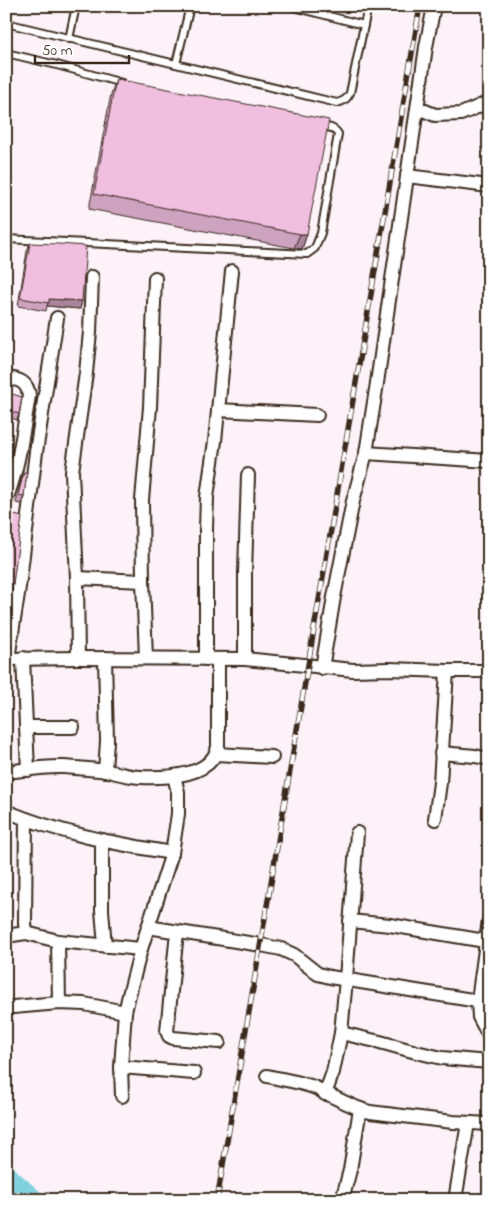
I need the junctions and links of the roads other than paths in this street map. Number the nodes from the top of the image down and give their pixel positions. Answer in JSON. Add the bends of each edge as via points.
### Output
{"nodes":[{"id":1,"x":76,"y":6,"type":"edge"},
{"id":2,"x":190,"y":6,"type":"edge"},
{"id":3,"x":290,"y":6,"type":"edge"},
{"id":4,"x":368,"y":6,"type":"edge"},
{"id":5,"x":434,"y":6,"type":"edge"},
{"id":6,"x":6,"y":23,"type":"edge"},
{"id":7,"x":364,"y":25,"type":"junction"},
{"id":8,"x":69,"y":38,"type":"junction"},
{"id":9,"x":6,"y":52,"type":"edge"},
{"id":10,"x":176,"y":64,"type":"junction"},
{"id":11,"x":130,"y":84,"type":"edge"},
{"id":12,"x":489,"y":102,"type":"edge"},
{"id":13,"x":418,"y":108,"type":"junction"},
{"id":14,"x":310,"y":124,"type":"edge"},
{"id":15,"x":407,"y":176,"type":"junction"},
{"id":16,"x":489,"y":186,"type":"edge"},
{"id":17,"x":6,"y":239,"type":"edge"},
{"id":18,"x":232,"y":271,"type":"dead end"},
{"id":19,"x":92,"y":277,"type":"dead end"},
{"id":20,"x":155,"y":278,"type":"dead end"},
{"id":21,"x":57,"y":318,"type":"dead end"},
{"id":22,"x":6,"y":378,"type":"edge"},
{"id":23,"x":218,"y":410,"type":"junction"},
{"id":24,"x":316,"y":415,"type":"dead end"},
{"id":25,"x":366,"y":453,"type":"junction"},
{"id":26,"x":489,"y":461,"type":"edge"},
{"id":27,"x":248,"y":475,"type":"dead end"},
{"id":28,"x":6,"y":500,"type":"edge"},
{"id":29,"x":77,"y":578,"type":"junction"},
{"id":30,"x":143,"y":581,"type":"junction"},
{"id":31,"x":22,"y":658,"type":"junction"},
{"id":32,"x":78,"y":658,"type":"junction"},
{"id":33,"x":105,"y":658,"type":"junction"},
{"id":34,"x":146,"y":658,"type":"junction"},
{"id":35,"x":7,"y":659,"type":"edge"},
{"id":36,"x":212,"y":659,"type":"junction"},
{"id":37,"x":245,"y":660,"type":"junction"},
{"id":38,"x":322,"y":668,"type":"junction"},
{"id":39,"x":489,"y":670,"type":"edge"},
{"id":40,"x":446,"y":671,"type":"junction"},
{"id":41,"x":26,"y":727,"type":"junction"},
{"id":42,"x":73,"y":727,"type":"dead end"},
{"id":43,"x":441,"y":753,"type":"junction"},
{"id":44,"x":216,"y":754,"type":"junction"},
{"id":45,"x":272,"y":757,"type":"dead end"},
{"id":46,"x":489,"y":759,"type":"edge"},
{"id":47,"x":28,"y":770,"type":"junction"},
{"id":48,"x":105,"y":770,"type":"junction"},
{"id":49,"x":6,"y":772,"type":"edge"},
{"id":50,"x":174,"y":776,"type":"junction"},
{"id":51,"x":6,"y":811,"type":"edge"},
{"id":52,"x":435,"y":818,"type":"dead end"},
{"id":53,"x":26,"y":819,"type":"junction"},
{"id":54,"x":356,"y":833,"type":"dead end"},
{"id":55,"x":102,"y":840,"type":"junction"},
{"id":56,"x":172,"y":853,"type":"junction"},
{"id":57,"x":350,"y":921,"type":"junction"},
{"id":58,"x":148,"y":927,"type":"junction"},
{"id":59,"x":487,"y":930,"type":"edge"},
{"id":60,"x":26,"y":932,"type":"junction"},
{"id":61,"x":177,"y":932,"type":"junction"},
{"id":62,"x":6,"y":936,"type":"edge"},
{"id":63,"x":58,"y":941,"type":"junction"},
{"id":64,"x":105,"y":946,"type":"junction"},
{"id":65,"x":141,"y":949,"type":"junction"},
{"id":66,"x":346,"y":979,"type":"junction"},
{"id":67,"x":478,"y":1001,"type":"junction"},
{"id":68,"x":59,"y":1003,"type":"junction"},
{"id":69,"x":13,"y":1007,"type":"dead end"},
{"id":70,"x":125,"y":1012,"type":"junction"},
{"id":71,"x":341,"y":1033,"type":"junction"},
{"id":72,"x":489,"y":1036,"type":"edge"},
{"id":73,"x":219,"y":1042,"type":"dead end"},
{"id":74,"x":489,"y":1062,"type":"edge"},
{"id":75,"x":121,"y":1068,"type":"junction"},
{"id":76,"x":194,"y":1073,"type":"dead end"},
{"id":77,"x":267,"y":1076,"type":"dead end"},
{"id":78,"x":325,"y":1094,"type":"junction"},
{"id":79,"x":122,"y":1096,"type":"dead end"},
{"id":80,"x":360,"y":1109,"type":"junction"},
{"id":81,"x":468,"y":1123,"type":"junction"},
{"id":82,"x":489,"y":1124,"type":"edge"},
{"id":83,"x":342,"y":1200,"type":"edge"},
{"id":84,"x":455,"y":1200,"type":"edge"}],
"edges":[{"from":1,"to":8,"type":"lane"},
{"from":2,"to":10,"type":"lane"},
{"from":3,"to":7,"type":"lane"},
{"from":4,"to":7,"type":"lane"},
{"from":5,"to":13,"type":"street"},
{"from":6,"to":8,"type":"lane"},
{"from":7,"to":10,"type":"lane","via":[[350,93],[343,101],[316,98]]},
{"from":8,"to":10,"type":"lane"},
{"from":9,"to":11,"type":"lane"},
{"from":12,"to":13,"type":"street","via":[[461,114],[435,115]]},
{"from":13,"to":15,"type":"street"},
{"from":14,"to":17,"type":"lane","via":[[333,128],[338,134],[321,233],[315,248],[307,254]]},
{"from":15,"to":16,"type":"street"},
{"from":15,"to":25,"type":"street"},
{"from":18,"to":23,"type":"street"},
{"from":19,"to":29,"type":"street","via":[[87,364],[72,472]]},
{"from":20,"to":30,"type":"street","via":[[150,407],[142,500]]},
{"from":21,"to":35,"type":"street"},
{"from":22,"to":28,"type":"street","via":[[22,382],[29,390],[29,396],[12,486]]},
{"from":23,"to":24,"type":"street"},
{"from":23,"to":36,"type":"street","via":[[206,529]]},
{"from":25,"to":26,"type":"street"},
{"from":25,"to":38,"type":"street","via":[[351,510]]},
{"from":27,"to":37,"type":"street"},
{"from":29,"to":30,"type":"street"},
{"from":29,"to":32,"type":"street"},
{"from":30,"to":34,"type":"street"},
{"from":31,"to":32,"type":"street"},
{"from":31,"to":35,"type":"street"},
{"from":31,"to":41,"type":"street"},
{"from":32,"to":33,"type":"street"},
{"from":33,"to":34,"type":"street"},
{"from":33,"to":48,"type":"street"},
{"from":34,"to":36,"type":"street"},
{"from":36,"to":37,"type":"street"},
{"from":36,"to":44,"type":"street","via":[[219,733]]},
{"from":37,"to":38,"type":"street"},
{"from":38,"to":40,"type":"street"},
{"from":39,"to":40,"type":"street"},
{"from":40,"to":43,"type":"street"},
{"from":41,"to":42,"type":"street"},
{"from":41,"to":47,"type":"street"},
{"from":43,"to":46,"type":"street"},
{"from":43,"to":52,"type":"street"},
{"from":44,"to":45,"type":"street"},
{"from":44,"to":50,"type":"street","via":[[209,764]]},
{"from":47,"to":48,"type":"street","via":[[62,767]]},
{"from":47,"to":49,"type":"street"},
{"from":48,"to":50,"type":"street","via":[[140,777]]},
{"from":50,"to":56,"type":"street","via":[[178,807]]},
{"from":51,"to":53,"type":"street"},
{"from":53,"to":55,"type":"street"},
{"from":53,"to":60,"type":"street"},
{"from":54,"to":57,"type":"street"},
{"from":55,"to":56,"type":"street"},
{"from":55,"to":64,"type":"street"},
{"from":56,"to":58,"type":"street"},
{"from":57,"to":59,"type":"street"},
{"from":57,"to":66,"type":"street"},
{"from":58,"to":61,"type":"street"},
{"from":58,"to":65,"type":"street"},
{"from":59,"to":67,"type":"street"},
{"from":60,"to":62,"type":"street"},
{"from":60,"to":63,"type":"street"},
{"from":61,"to":66,"type":"street","via":[[281,949],[318,974]]},
{"from":61,"to":73,"type":"street","via":[[167,1031],[173,1038]]},
{"from":63,"to":64,"type":"street"},
{"from":63,"to":68,"type":"street"},
{"from":64,"to":65,"type":"street"},
{"from":65,"to":70,"type":"street"},
{"from":66,"to":67,"type":"street"},
{"from":66,"to":71,"type":"street"},
{"from":67,"to":72,"type":"street","via":[[478,1017]]},
{"from":68,"to":69,"type":"street"},
{"from":68,"to":70,"type":"street"},
{"from":70,"to":75,"type":"street"},
{"from":71,"to":74,"type":"street","via":[[442,1058]]},
{"from":71,"to":78,"type":"street"},
{"from":75,"to":76,"type":"street"},
{"from":75,"to":79,"type":"street"},
{"from":77,"to":78,"type":"street","via":[[315,1087]]},
{"from":78,"to":80,"type":"street"},
{"from":80,"to":81,"type":"street"},
{"from":80,"to":83,"type":"street"},
{"from":81,"to":82,"type":"street"},
{"from":81,"to":84,"type":"street"}]}
